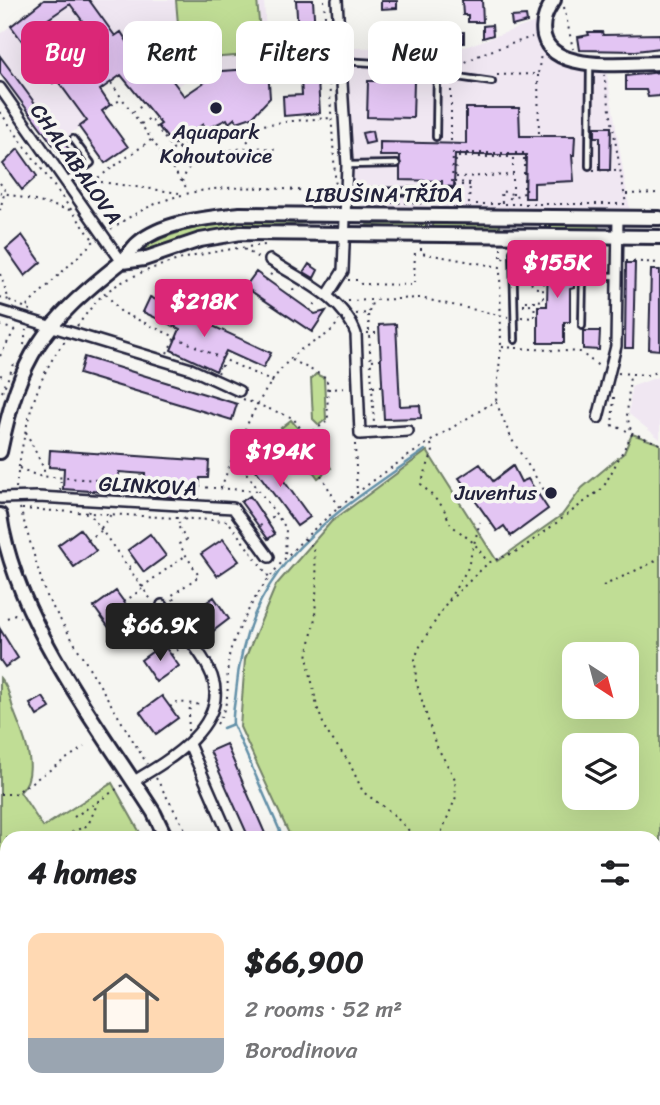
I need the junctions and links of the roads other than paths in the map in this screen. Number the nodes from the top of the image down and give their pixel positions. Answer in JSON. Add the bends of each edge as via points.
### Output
{"nodes":[{"id":1,"x":337,"y":0,"type":"edge"},
{"id":2,"x":558,"y":1,"type":"edge"},
{"id":3,"x":338,"y":21,"type":"edge"},
{"id":4,"x":590,"y":62,"type":"junction"},
{"id":5,"x":660,"y":63,"type":"edge"},
{"id":6,"x":462,"y":78,"type":"edge"},
{"id":7,"x":492,"y":82,"type":"dead end"},
{"id":8,"x":342,"y":84,"type":"edge"},
{"id":9,"x":438,"y":84,"type":"edge"},
{"id":10,"x":0,"y":88,"type":"edge"},
{"id":11,"x":436,"y":137,"type":"dead end"},
{"id":12,"x":73,"y":139,"type":"dead end"},
{"id":13,"x":397,"y":164,"type":"dead end"},
{"id":14,"x":347,"y":165,"type":"junction"},
{"id":15,"x":589,"y":166,"type":"dead end"},
{"id":16,"x":66,"y":181,"type":"junction"},
{"id":17,"x":341,"y":192,"type":"junction"},
{"id":18,"x":452,"y":192,"type":"dead end"},
{"id":19,"x":345,"y":214,"type":"junction"},
{"id":20,"x":618,"y":217,"type":"junction"},
{"id":21,"x":660,"y":218,"type":"edge"},
{"id":22,"x":344,"y":234,"type":"junction"},
{"id":23,"x":618,"y":237,"type":"junction"},
{"id":24,"x":660,"y":237,"type":"edge"},
{"id":25,"x":513,"y":252,"type":"dead end"},
{"id":26,"x":122,"y":262,"type":"junction"},
{"id":27,"x":270,"y":264,"type":"road end"},
{"id":28,"x":617,"y":276,"type":"junction"},
{"id":29,"x":322,"y":297,"type":"junction"},
{"id":30,"x":0,"y":311,"type":"edge"},
{"id":31,"x":50,"y":326,"type":"junction"},
{"id":32,"x":582,"y":326,"type":"dead end"},
{"id":33,"x":515,"y":340,"type":"dead end"},
{"id":34,"x":238,"y":393,"type":"road end"},
{"id":35,"x":598,"y":418,"type":"dead end"},
{"id":36,"x":408,"y":431,"type":"dead end"},
{"id":37,"x":0,"y":452,"type":"edge"},
{"id":38,"x":0,"y":498,"type":"edge"},
{"id":39,"x":0,"y":515,"type":"edge"},
{"id":40,"x":270,"y":557,"type":"dead end"},
{"id":41,"x":159,"y":606,"type":"road end"},
{"id":42,"x":189,"y":744,"type":"junction"},
{"id":43,"x":134,"y":781,"type":"junction"},
{"id":44,"x":162,"y":831,"type":"edge"},
{"id":45,"x":227,"y":831,"type":"edge"}],
"edges":[{"from":1,"to":3,"type":"street"},
{"from":2,"to":4,"type":"street","via":[[543,24],[549,47],[562,58]]},
{"from":4,"to":5,"type":"street"},
{"from":4,"to":15,"type":"lane"},
{"from":6,"to":7,"type":"lane"},
{"from":8,"to":14,"type":"street"},
{"from":9,"to":11,"type":"lane"},
{"from":10,"to":16,"type":"street","name":"CHALABALOVA"},
{"from":12,"to":16,"type":"lane","via":[[91,163]]},
{"from":13,"to":14,"type":"lane"},
{"from":14,"to":17,"type":"street"},
{"from":16,"to":26,"type":"street","name":"CHALABALOVA"},
{"from":17,"to":18,"type":"lane"},
{"from":17,"to":19,"type":"street"},
{"from":19,"to":20,"type":"street","name":"LIBUŠINA TŘÍDA"},
{"from":19,"to":22,"type":"street"},
{"from":19,"to":26,"type":"street","name":"LIBUŠINA TŘÍDA","via":[[240,214],[196,220],[138,243]]},
{"from":20,"to":21,"type":"street","name":"LIBUŠINA TŘÍDA"},
{"from":20,"to":23,"type":"street"},
{"from":22,"to":23,"type":"street","name":"LIBUŠINA TŘÍDA"},
{"from":22,"to":26,"type":"street","name":"LIBUŠINA TŘÍDA","via":[[241,233]]},
{"from":22,"to":29,"type":"street","via":[[343,271]]},
{"from":23,"to":24,"type":"street","name":"LIBUŠINA TŘÍDA"},
{"from":23,"to":28,"type":"street"},
{"from":25,"to":33,"type":"lane"},
{"from":26,"to":31,"type":"street","name":"LIBUŠINA TŘÍDA","via":[[81,293]]},
{"from":27,"to":29,"type":"street"},
{"from":28,"to":32,"type":"lane","via":[[583,275]]},
{"from":28,"to":35,"type":"street","via":[[613,372]]},
{"from":29,"to":36,"type":"street","via":[[352,321],[356,334],[360,434]]},
{"from":30,"to":31,"type":"street"},
{"from":31,"to":34,"type":"street","via":[[71,337],[191,369]]},
{"from":31,"to":37,"type":"street","name":"LIBUŠINA TŘÍDA","via":[[11,398]]},
{"from":38,"to":40,"type":"street","name":"GLINKOVA","via":[[233,508]]},
{"from":39,"to":43,"type":"street","via":[[5,547],[24,599]]},
{"from":41,"to":42,"type":"street","via":[[212,677],[214,703]]},
{"from":42,"to":43,"type":"street"},
{"from":42,"to":45,"type":"street"},
{"from":43,"to":44,"type":"street"}]}
